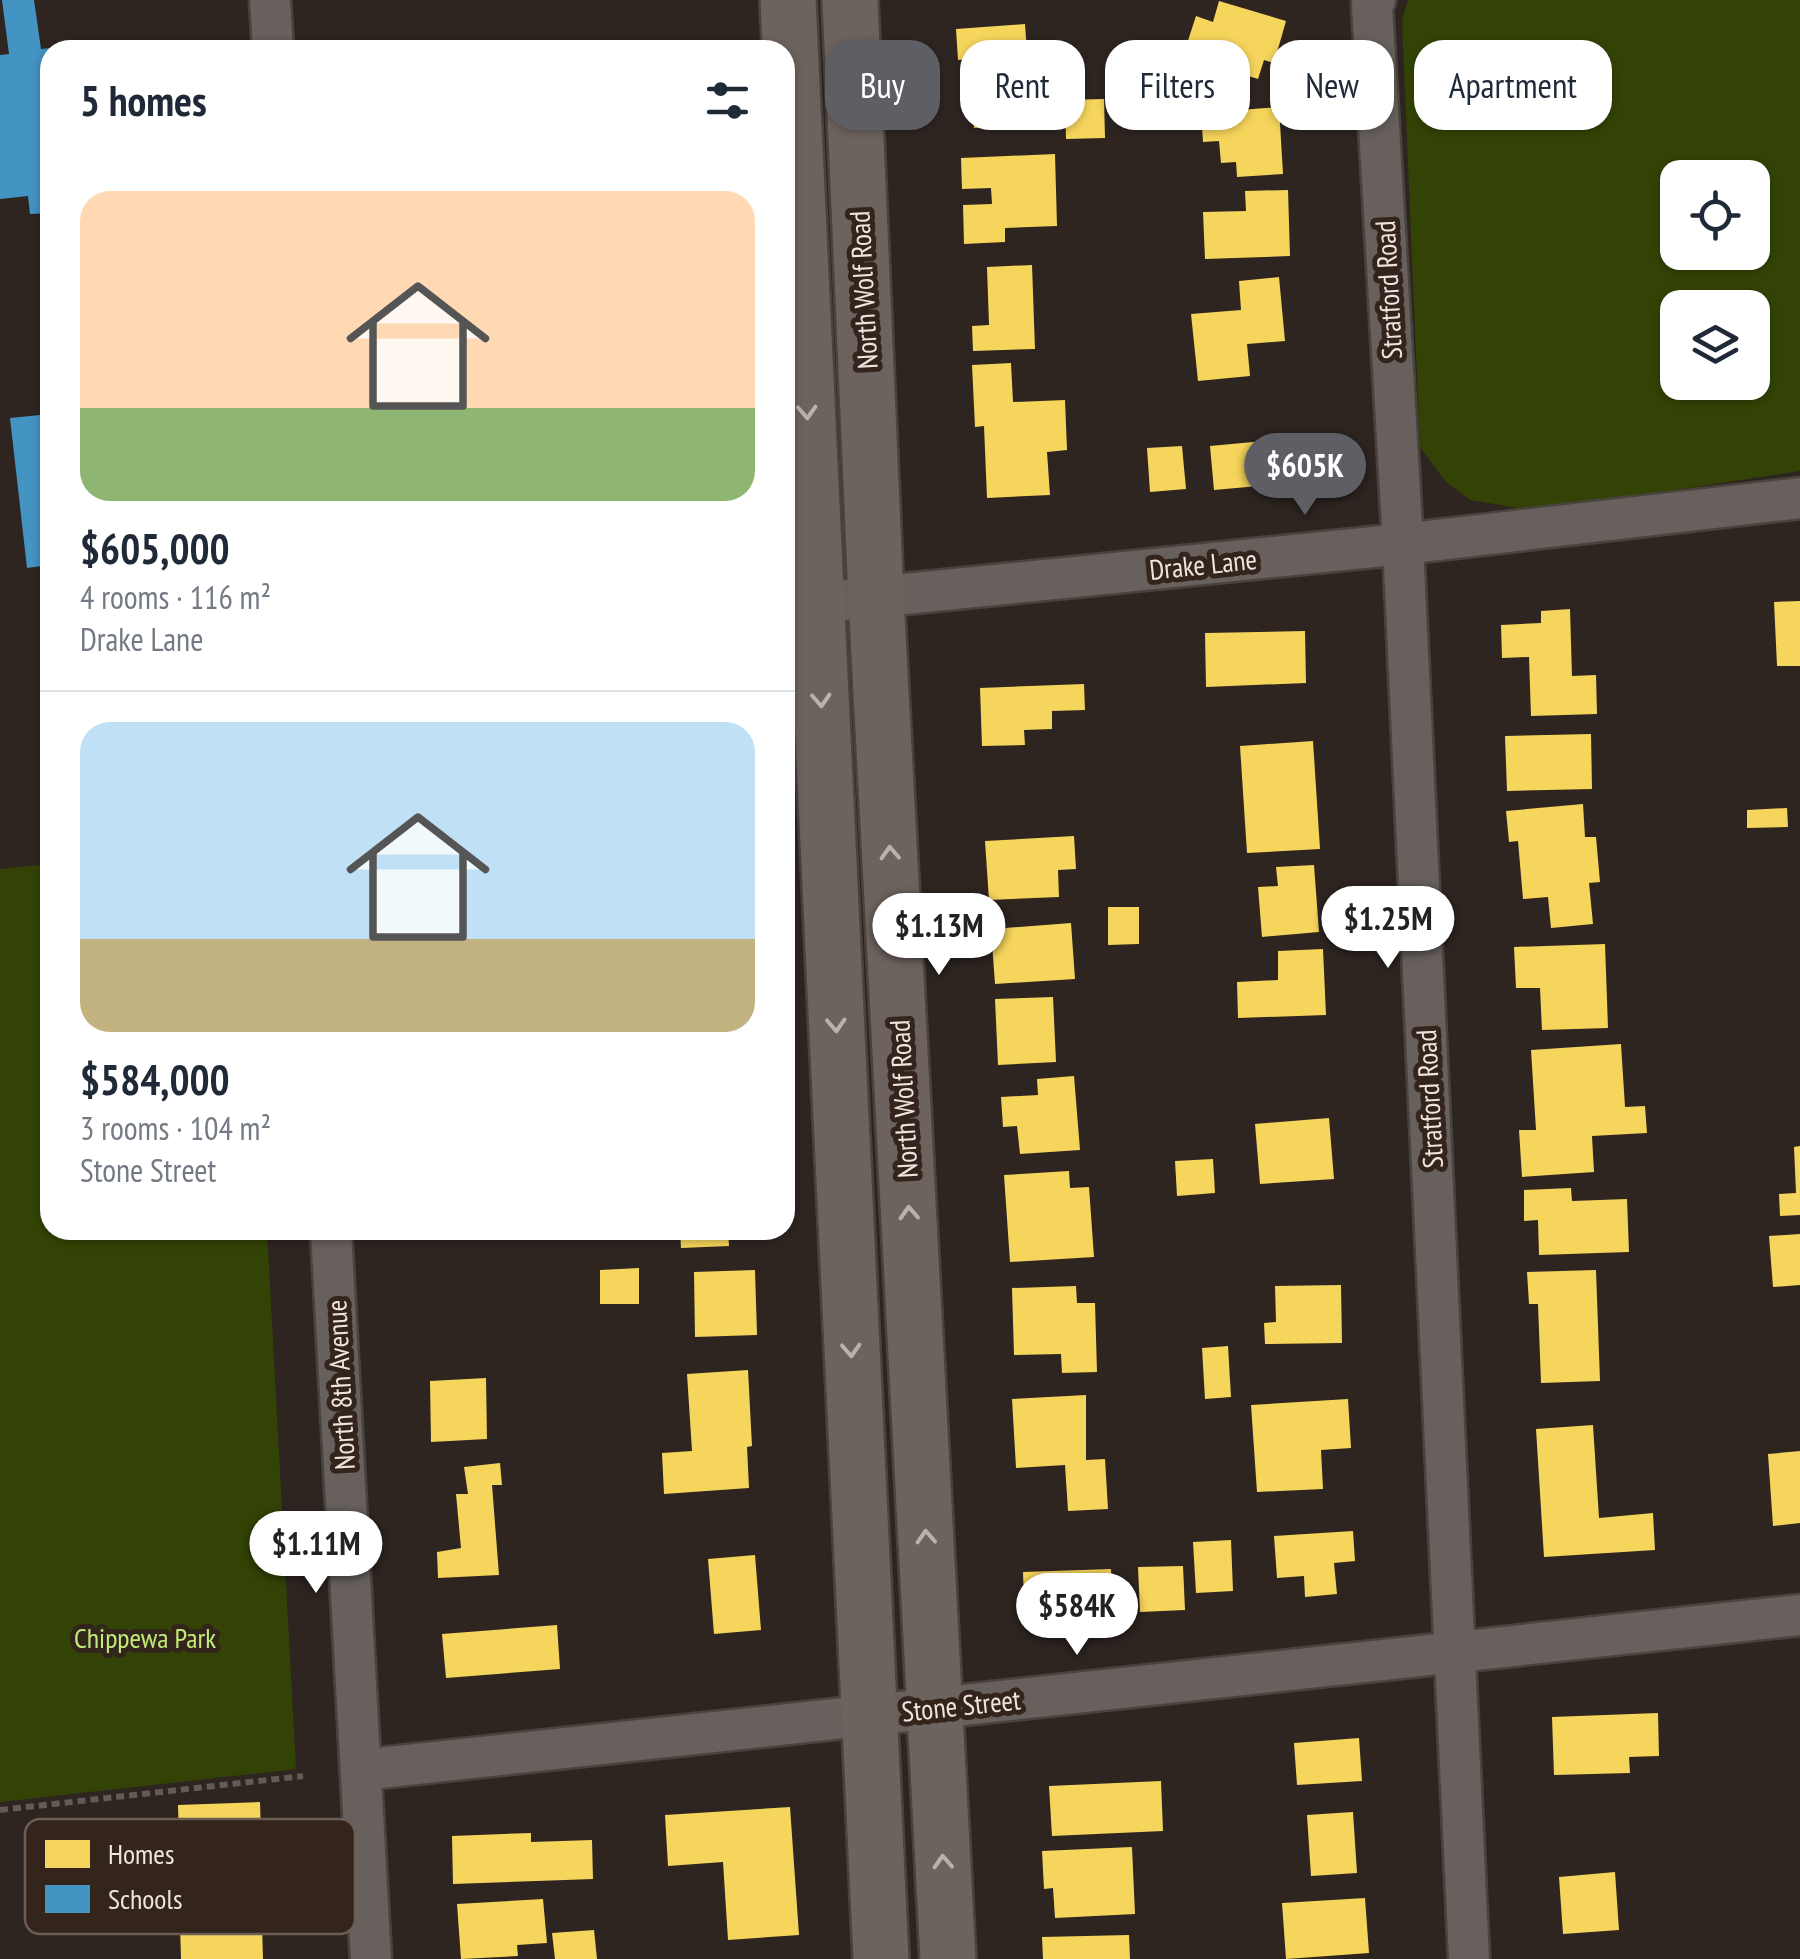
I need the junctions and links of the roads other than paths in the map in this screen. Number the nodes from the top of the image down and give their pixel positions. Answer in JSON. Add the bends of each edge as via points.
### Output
{"nodes":[{"id":1,"x":270,"y":0,"type":"edge"},
{"id":2,"x":788,"y":0,"type":"edge"},
{"id":3,"x":850,"y":0,"type":"edge"},
{"id":4,"x":1375,"y":0,"type":"edge"},
{"id":5,"x":272,"y":40,"type":"edge"},
{"id":6,"x":789,"y":40,"type":"edge"},
{"id":7,"x":795,"y":326,"type":"edge"},
{"id":8,"x":1800,"y":498,"type":"edge"},
{"id":9,"x":1403,"y":544,"type":"junction"},
{"id":10,"x":876,"y":597,"type":"junction"},
{"id":11,"x":801,"y":605,"type":"edge"},
{"id":12,"x":333,"y":1240,"type":"edge"},
{"id":13,"x":1800,"y":1615,"type":"edge"},
{"id":14,"x":1455,"y":1652,"type":"junction"},
{"id":15,"x":935,"y":1708,"type":"junction"},
{"id":16,"x":868,"y":1716,"type":"junction"},
{"id":17,"x":361,"y":1770,"type":"junction"},
{"id":18,"x":371,"y":1959,"type":"edge"},
{"id":19,"x":881,"y":1959,"type":"edge"},
{"id":20,"x":948,"y":1959,"type":"edge"},
{"id":21,"x":1469,"y":1959,"type":"edge"}],
"edges":[{"from":1,"to":5,"type":"street"},
{"from":2,"to":6,"type":"main road","one_way":true},
{"from":3,"to":10,"type":"main road","name":"North Wolf Road"},
{"from":4,"to":9,"type":"street","name":"Stratford Road"},
{"from":7,"to":11,"type":"main road","one_way":true},
{"from":8,"to":9,"type":"street","name":"Drake Lane"},
{"from":9,"to":10,"type":"street","name":"Drake Lane"},
{"from":9,"to":14,"type":"street","name":"Stratford Road"},
{"from":10,"to":11,"type":"street","name":"Drake Lane"},
{"from":15,"to":10,"type":"main road","name":"North Wolf Road","one_way":true},
{"from":11,"to":16,"type":"main road","one_way":true},
{"from":12,"to":17,"type":"street","name":"North 8th Avenue"},
{"from":13,"to":14,"type":"street","name":"Stone Street"},
{"from":14,"to":15,"type":"street","name":"Stone Street"},
{"from":14,"to":21,"type":"street","name":"Stratford Road"},
{"from":15,"to":16,"type":"street","name":"Stone Street"},
{"from":20,"to":15,"type":"main road","name":"North Wolf Road","one_way":true},
{"from":16,"to":17,"type":"street","name":"Stone Street"},
{"from":16,"to":19,"type":"main road"},
{"from":17,"to":18,"type":"street","name":"North 8th Avenue"}]}
